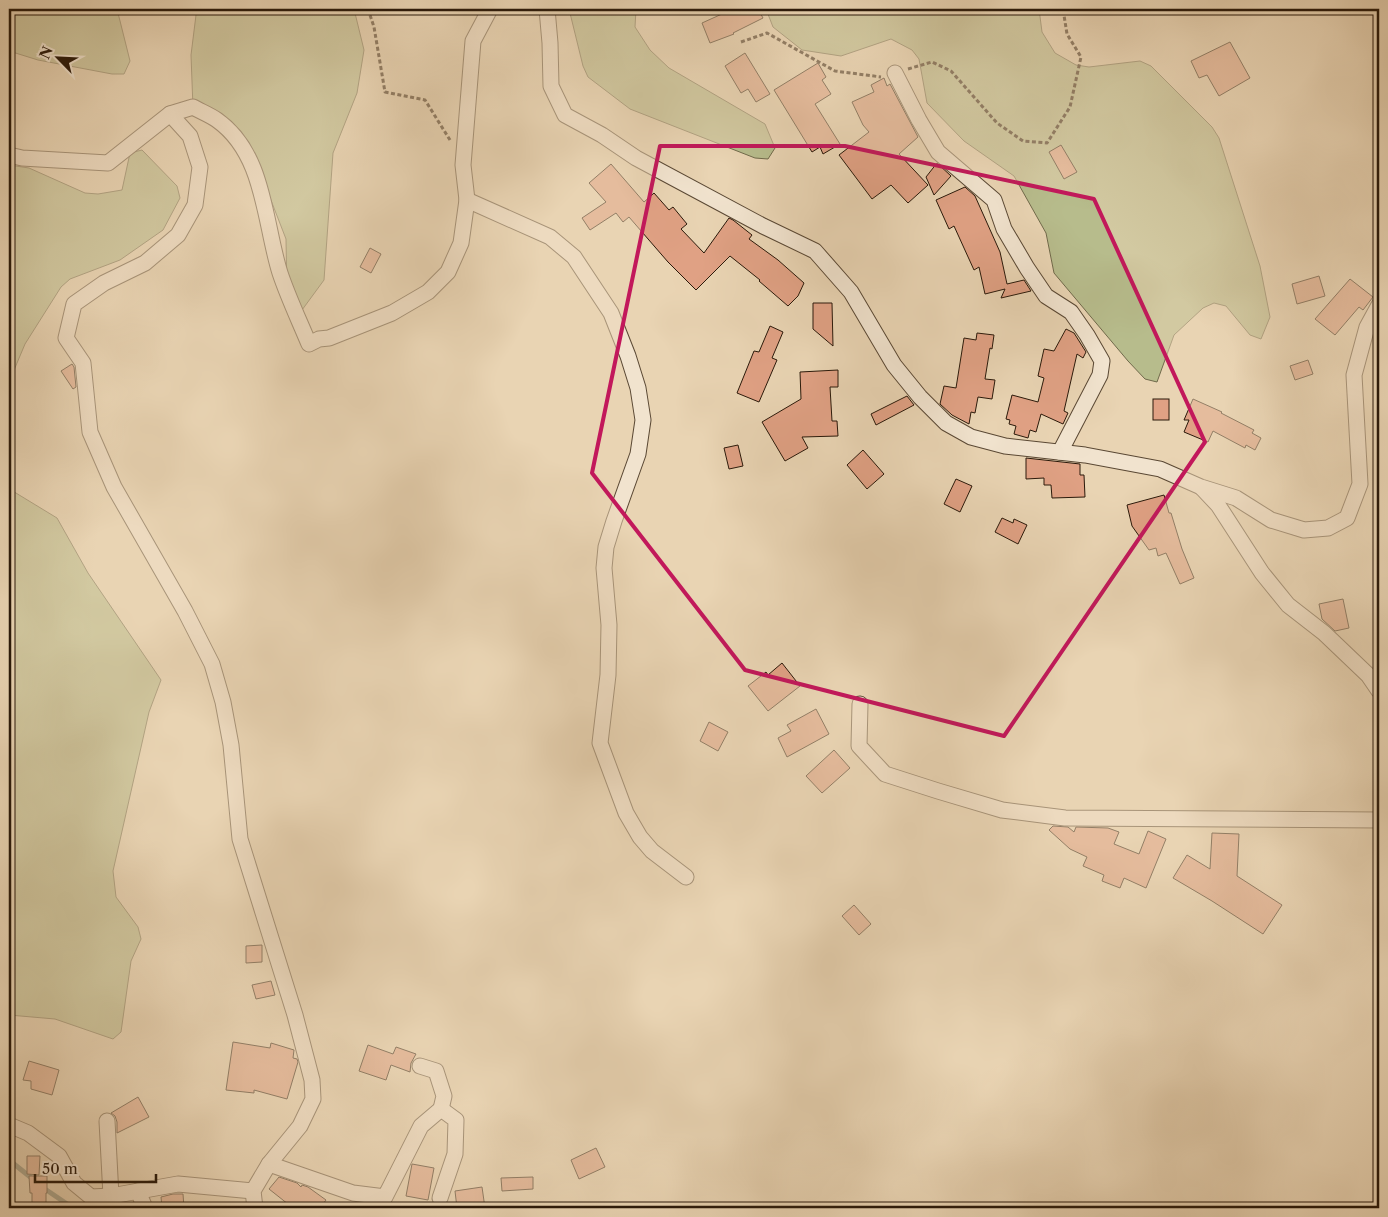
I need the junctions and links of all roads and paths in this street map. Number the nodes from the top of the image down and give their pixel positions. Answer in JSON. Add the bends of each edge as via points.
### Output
{"nodes":[{"id":1,"x":368,"y":9,"type":"edge"},
{"id":2,"x":490,"y":9,"type":"edge"},
{"id":3,"x":547,"y":9,"type":"edge"},
{"id":4,"x":1063,"y":9,"type":"edge"},
{"id":5,"x":1200,"y":9,"type":"edge"},
{"id":6,"x":1224,"y":9,"type":"edge"},
{"id":7,"x":1341,"y":9,"type":"edge"},
{"id":8,"x":1379,"y":14,"type":"edge"},
{"id":9,"x":741,"y":42,"type":"dead end"},
{"id":10,"x":895,"y":73,"type":"junction"},
{"id":11,"x":170,"y":114,"type":"junction"},
{"id":12,"x":9,"y":155,"type":"edge"},
{"id":13,"x":463,"y":165,"type":"junction"},
{"id":14,"x":467,"y":200,"type":"junction"},
{"id":15,"x":1379,"y":305,"type":"edge"},
{"id":16,"x":1060,"y":452,"type":"junction"},
{"id":17,"x":1201,"y":487,"type":"junction"},
{"id":18,"x":1379,"y":690,"type":"edge"},
{"id":19,"x":860,"y":704,"type":"dead end"},
{"id":20,"x":1379,"y":820,"type":"edge"},
{"id":21,"x":686,"y":877,"type":"dead end"},
{"id":22,"x":420,"y":1066,"type":"dead end"},
{"id":23,"x":441,"y":1109,"type":"junction"},
{"id":24,"x":107,"y":1121,"type":"dead end"},
{"id":25,"x":9,"y":1125,"type":"edge"},
{"id":26,"x":269,"y":1164,"type":"junction"},
{"id":27,"x":138,"y":1191,"type":"junction"},
{"id":28,"x":253,"y":1191,"type":"junction"},
{"id":29,"x":111,"y":1196,"type":"junction"},
{"id":30,"x":440,"y":1198,"type":"dead end"},
{"id":31,"x":145,"y":1208,"type":"edge"},
{"id":32,"x":255,"y":1208,"type":"edge"}],
"edges":[{"from":1,"to":13,"type":"path","via":[[385,92],[425,100]]},
{"from":2,"to":13,"type":"street","via":[[474,41]]},
{"from":3,"to":16,"type":"street","via":[[551,86],[565,115],[645,163],[815,251],[851,292],[894,365],[946,423],[971,437],[1005,446]]},
{"from":4,"to":10,"type":"path","via":[[1067,34],[1081,57],[1070,107],[1047,143],[1023,141],[997,123],[951,72],[932,62]]},
{"from":5,"to":6,"type":"path"},
{"from":7,"to":8,"type":"path"},
{"from":9,"to":10,"type":"path","via":[[767,33],[835,71],[883,78]]},
{"from":10,"to":16,"type":"street","via":[[938,152],[994,200],[1004,228],[1027,268],[1046,296],[1071,312],[1102,361],[1100,375]]},
{"from":11,"to":12,"type":"street","via":[[108,163]]},
{"from":11,"to":14,"type":"street","via":[[193,108],[217,120],[238,140],[250,161],[264,202],[280,272],[309,344],[392,313],[428,292],[448,272],[461,243]]},
{"from":11,"to":26,"type":"street","via":[[190,136],[200,168],[195,205],[178,235],[145,264],[104,283],[74,304],[66,338],[83,363],[90,432],[114,486],[212,664],[223,702],[231,746],[240,839],[312,1080],[313,1099],[300,1126]]},
{"from":13,"to":14,"type":"street"},
{"from":14,"to":21,"type":"street","via":[[550,237],[574,258],[611,313],[628,356],[643,420],[638,454],[606,548],[608,675],[600,743],[626,812],[640,837],[652,851]]},
{"from":15,"to":17,"type":"street","via":[[1367,327],[1354,375],[1360,484],[1348,518],[1328,528],[1304,530],[1271,520],[1236,498]]},
{"from":16,"to":17,"type":"street","via":[[1160,469]]},
{"from":17,"to":18,"type":"street","via":[[1218,505],[1262,574],[1288,605],[1324,633]]},
{"from":19,"to":20,"type":"street","via":[[859,746],[885,774],[1002,810],[1064,818]]},
{"from":22,"to":23,"type":"street","via":[[436,1072],[444,1096]]},
{"from":23,"to":26,"type":"street","via":[[420,1126],[385,1197],[353,1193]]},
{"from":23,"to":30,"type":"street","via":[[456,1120],[455,1154]]},
{"from":24,"to":29,"type":"street"},
{"from":25,"to":29,"type":"street","via":[[28,1133],[59,1156],[74,1183],[91,1197]]},
{"from":26,"to":28,"type":"street"},
{"from":27,"to":28,"type":"street","via":[[178,1184]]},
{"from":27,"to":29,"type":"street"},
{"from":27,"to":31,"type":"street"},
{"from":28,"to":32,"type":"street"}]}
